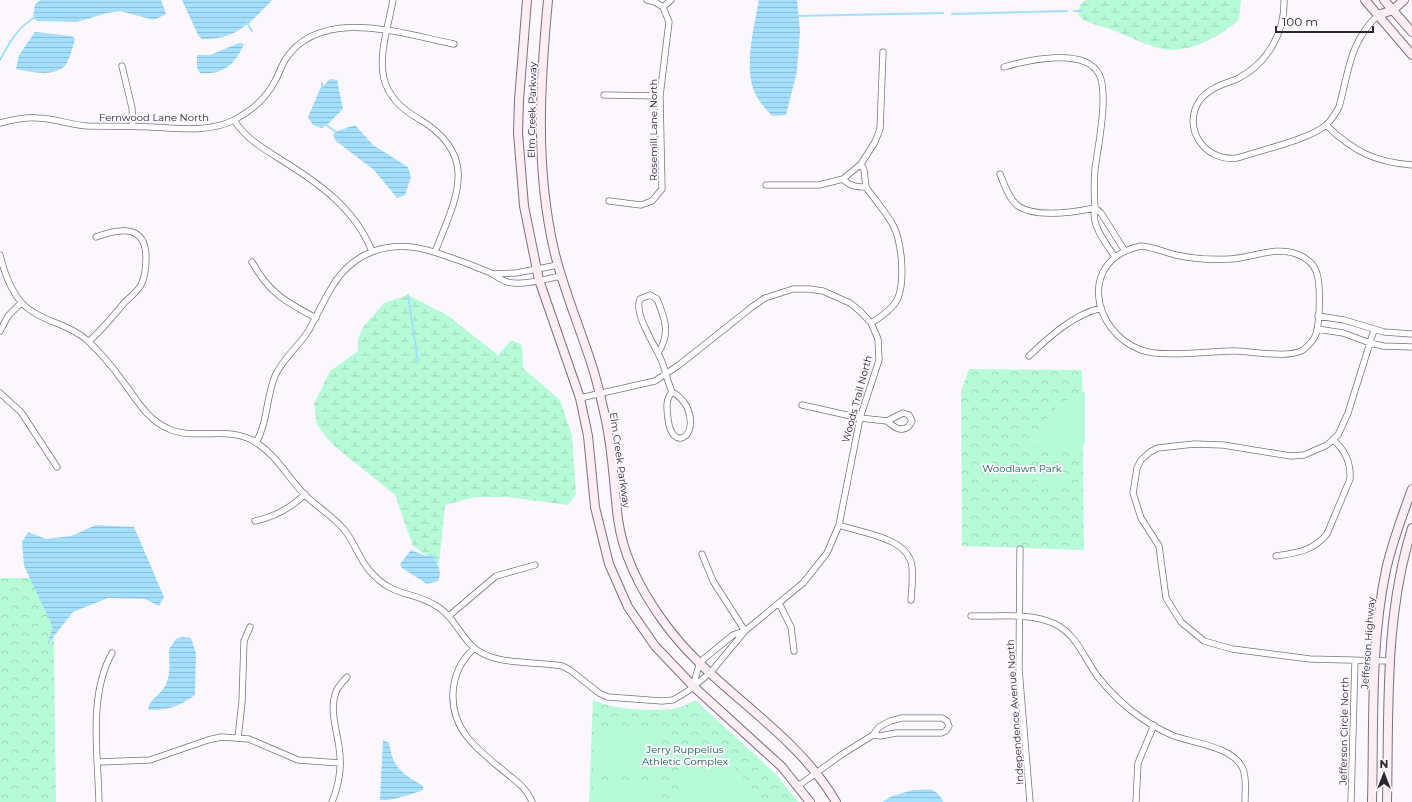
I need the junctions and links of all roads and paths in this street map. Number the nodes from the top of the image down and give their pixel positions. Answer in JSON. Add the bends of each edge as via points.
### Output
{"nodes":[{"id":1,"x":393,"y":0,"type":"edge"},
{"id":2,"x":527,"y":0,"type":"edge"},
{"id":3,"x":548,"y":0,"type":"edge"},
{"id":4,"x":647,"y":0,"type":"edge"},
{"id":5,"x":671,"y":0,"type":"edge"},
{"id":6,"x":1284,"y":0,"type":"edge"},
{"id":7,"x":1365,"y":0,"type":"edge"},
{"id":8,"x":1404,"y":0,"type":"edge"},
{"id":9,"x":1386,"y":1,"type":"edge"},
{"id":10,"x":663,"y":7,"type":"junction"},
{"id":11,"x":1393,"y":10,"type":"junction"},
{"id":12,"x":1378,"y":15,"type":"junction"},
{"id":13,"x":387,"y":31,"type":"junction"},
{"id":14,"x":1412,"y":32,"type":"edge"},
{"id":15,"x":454,"y":44,"type":"dead end"},
{"id":16,"x":883,"y":52,"type":"dead end"},
{"id":17,"x":1412,"y":55,"type":"edge"},
{"id":18,"x":122,"y":66,"type":"dead end"},
{"id":19,"x":1004,"y":67,"type":"dead end"},
{"id":20,"x":604,"y":95,"type":"dead end"},
{"id":21,"x":660,"y":96,"type":"junction"},
{"id":22,"x":234,"y":120,"type":"junction"},
{"id":23,"x":0,"y":123,"type":"edge"},
{"id":24,"x":1326,"y":125,"type":"junction"},
{"id":25,"x":133,"y":126,"type":"junction"},
{"id":26,"x":860,"y":164,"type":"junction"},
{"id":27,"x":1412,"y":165,"type":"edge"},
{"id":28,"x":1000,"y":174,"type":"dead end"},
{"id":29,"x":843,"y":179,"type":"junction"},
{"id":30,"x":766,"y":185,"type":"dead end"},
{"id":31,"x":866,"y":187,"type":"junction"},
{"id":32,"x":610,"y":201,"type":"dead end"},
{"id":33,"x":1095,"y":208,"type":"junction"},
{"id":34,"x":96,"y":237,"type":"dead end"},
{"id":35,"x":372,"y":251,"type":"junction"},
{"id":36,"x":1125,"y":251,"type":"junction"},
{"id":37,"x":435,"y":252,"type":"junction"},
{"id":38,"x":0,"y":256,"type":"edge"},
{"id":39,"x":1115,"y":257,"type":"junction"},
{"id":40,"x":252,"y":262,"type":"dead end"},
{"id":41,"x":558,"y":265,"type":"junction"},
{"id":42,"x":537,"y":269,"type":"junction"},
{"id":43,"x":492,"y":274,"type":"junction"},
{"id":44,"x":561,"y":276,"type":"junction"},
{"id":45,"x":539,"y":280,"type":"junction"},
{"id":46,"x":21,"y":302,"type":"junction"},
{"id":47,"x":1101,"y":308,"type":"junction"},
{"id":48,"x":1318,"y":316,"type":"junction"},
{"id":49,"x":316,"y":318,"type":"junction"},
{"id":50,"x":871,"y":323,"type":"junction"},
{"id":51,"x":1317,"y":329,"type":"junction"},
{"id":52,"x":1374,"y":330,"type":"junction"},
{"id":53,"x":0,"y":331,"type":"edge"},
{"id":54,"x":1412,"y":334,"type":"edge"},
{"id":55,"x":89,"y":341,"type":"junction"},
{"id":56,"x":1370,"y":343,"type":"junction"},
{"id":57,"x":1412,"y":347,"type":"edge"},
{"id":58,"x":658,"y":352,"type":"junction"},
{"id":59,"x":1030,"y":356,"type":"dead end"},
{"id":60,"x":666,"y":375,"type":"junction"},
{"id":61,"x":672,"y":392,"type":"junction"},
{"id":62,"x":0,"y":393,"type":"edge"},
{"id":63,"x":600,"y":395,"type":"junction"},
{"id":64,"x":580,"y":398,"type":"junction"},
{"id":65,"x":802,"y":405,"type":"dead end"},
{"id":66,"x":860,"y":418,"type":"junction"},
{"id":67,"x":887,"y":421,"type":"dead end"},
{"id":68,"x":1333,"y":440,"type":"junction"},
{"id":69,"x":256,"y":443,"type":"junction"},
{"id":70,"x":57,"y":467,"type":"dead end"},
{"id":71,"x":1412,"y":489,"type":"edge"},
{"id":72,"x":305,"y":494,"type":"junction"},
{"id":73,"x":255,"y":521,"type":"dead end"},
{"id":74,"x":839,"y":525,"type":"junction"},
{"id":75,"x":1412,"y":528,"type":"edge"},
{"id":76,"x":1020,"y":549,"type":"dead end"},
{"id":77,"x":702,"y":554,"type":"dead end"},
{"id":78,"x":1276,"y":556,"type":"dead end"},
{"id":79,"x":535,"y":565,"type":"dead end"},
{"id":80,"x":912,"y":600,"type":"dead end"},
{"id":81,"x":779,"y":603,"type":"junction"},
{"id":82,"x":450,"y":615,"type":"junction"},
{"id":83,"x":971,"y":616,"type":"dead end"},
{"id":84,"x":1019,"y":617,"type":"junction"},
{"id":85,"x":250,"y":627,"type":"dead end"},
{"id":86,"x":744,"y":631,"type":"junction"},
{"id":87,"x":474,"y":648,"type":"junction"},
{"id":88,"x":794,"y":651,"type":"dead end"},
{"id":89,"x":112,"y":654,"type":"dead end"},
{"id":90,"x":1355,"y":661,"type":"junction"},
{"id":91,"x":1375,"y":661,"type":"junction"},
{"id":92,"x":1388,"y":661,"type":"junction"},
{"id":93,"x":700,"y":662,"type":"junction"},
{"id":94,"x":711,"y":672,"type":"junction"},
{"id":95,"x":347,"y":677,"type":"dead end"},
{"id":96,"x":693,"y":686,"type":"junction"},
{"id":97,"x":1154,"y":726,"type":"junction"},
{"id":98,"x":873,"y":735,"type":"junction"},
{"id":99,"x":238,"y":738,"type":"junction"},
{"id":100,"x":99,"y":762,"type":"junction"},
{"id":101,"x":340,"y":763,"type":"junction"},
{"id":102,"x":816,"y":772,"type":"junction"},
{"id":103,"x":798,"y":786,"type":"junction"},
{"id":104,"x":99,"y":802,"type":"edge"},
{"id":105,"x":332,"y":802,"type":"edge"},
{"id":106,"x":532,"y":802,"type":"edge"},
{"id":107,"x":810,"y":802,"type":"edge"},
{"id":108,"x":836,"y":802,"type":"edge"},
{"id":109,"x":1030,"y":802,"type":"edge"},
{"id":110,"x":1136,"y":802,"type":"edge"},
{"id":111,"x":1245,"y":802,"type":"edge"},
{"id":112,"x":1351,"y":802,"type":"edge"},
{"id":113,"x":1372,"y":802,"type":"edge"},
{"id":114,"x":1387,"y":802,"type":"edge"}],
"edges":[{"from":1,"to":13,"type":"street"},
{"from":2,"to":42,"type":"street","name":"Elm Creek Parkway","via":[[518,133],[524,206]]},
{"from":3,"to":41,"type":"street","name":"Elm Creek Parkway","via":[[540,149],[547,218]]},
{"from":4,"to":10,"type":"street"},
{"from":5,"to":10,"type":"street"},
{"from":6,"to":24,"type":"street","via":[[1281,29],[1270,51],[1248,72],[1213,89],[1201,98],[1194,118],[1196,134],[1199,142],[1210,153],[1229,159],[1312,134]]},
{"from":7,"to":12,"type":"street"},
{"from":8,"to":11,"type":"street"},
{"from":9,"to":11,"type":"street"},
{"from":9,"to":12,"type":"street"},
{"from":10,"to":21,"type":"street","name":"Rosemill Lane North","via":[[669,28]]},
{"from":11,"to":12,"type":"street"},
{"from":11,"to":14,"type":"street"},
{"from":12,"to":17,"type":"street"},
{"from":12,"to":24,"type":"street","via":[[1367,27],[1353,51],[1339,107],[1335,116]]},
{"from":13,"to":15,"type":"street","name":"Fernwood Lane North"},
{"from":13,"to":22,"type":"street","name":"Fernwood Lane North","via":[[345,27],[321,32],[308,38],[289,54],[262,100]]},
{"from":13,"to":37,"type":"street","via":[[383,66],[388,90],[403,109],[441,135],[449,144],[458,164],[458,186]]},
{"from":16,"to":26,"type":"street","via":[[880,129],[875,142]]},
{"from":18,"to":25,"type":"street","via":[[132,108]]},
{"from":19,"to":33,"type":"street","via":[[1061,58],[1085,61],[1096,70],[1102,82],[1102,111],[1094,185]]},
{"from":20,"to":21,"type":"street"},
{"from":21,"to":32,"type":"street","name":"Rosemill Lane North","via":[[662,189],[652,201],[641,205]]},
{"from":22,"to":25,"type":"street","name":"Fernwood Lane North","via":[[201,128]]},
{"from":22,"to":35,"type":"street","via":[[247,137],[314,180],[332,196],[357,222]]},
{"from":23,"to":25,"type":"street","name":"Fernwood Lane North","via":[[28,117],[78,126]]},
{"from":24,"to":27,"type":"street","via":[[1342,140],[1373,158],[1388,163]]},
{"from":26,"to":29,"type":"street"},
{"from":26,"to":31,"type":"street","via":[[864,170]]},
{"from":28,"to":33,"type":"street","via":[[1013,200],[1025,209],[1049,212]]},
{"from":29,"to":30,"type":"street","via":[[819,185]]},
{"from":29,"to":31,"type":"street","via":[[847,184]]},
{"from":31,"to":50,"type":"street","via":[[893,225],[901,251],[901,287],[898,298],[887,312]]},
{"from":33,"to":36,"type":"street","via":[[1101,213]]},
{"from":33,"to":39,"type":"street","via":[[1093,214],[1099,231]]},
{"from":34,"to":55,"type":"street","via":[[108,232],[122,231],[138,234],[146,248],[146,266],[140,286]]},
{"from":35,"to":37,"type":"street","via":[[387,246],[401,246]]},
{"from":35,"to":49,"type":"street","via":[[346,267]]},
{"from":36,"to":39,"type":"street"},
{"from":36,"to":48,"type":"street","via":[[1141,246],[1176,255],[1213,259],[1233,259],[1270,252],[1296,254],[1311,263],[1316,270],[1319,286]]},
{"from":37,"to":43,"type":"street"},
{"from":38,"to":46,"type":"street","via":[[13,291]]},
{"from":39,"to":47,"type":"street","via":[[1108,262],[1100,277]]},
{"from":40,"to":49,"type":"street","via":[[276,294]]},
{"from":41,"to":42,"type":"street"},
{"from":41,"to":44,"type":"street","name":"Elm Creek Parkway"},
{"from":42,"to":43,"type":"street"},
{"from":42,"to":45,"type":"street","name":"Elm Creek Parkway"},
{"from":43,"to":45,"type":"street","via":[[507,282]]},
{"from":44,"to":45,"type":"street"},
{"from":44,"to":63,"type":"street","name":"Elm Creek Parkway"},
{"from":45,"to":64,"type":"street","name":"Elm Creek Parkway"},
{"from":46,"to":53,"type":"street","via":[[8,316]]},
{"from":46,"to":55,"type":"street","via":[[41,316],[67,326]]},
{"from":47,"to":51,"type":"street","via":[[1121,338],[1141,350],[1156,354],[1209,351],[1295,354],[1309,344]]},
{"from":47,"to":59,"type":"street","via":[[1085,312],[1075,318]]},
{"from":48,"to":51,"type":"street"},
{"from":48,"to":52,"type":"street","via":[[1344,320]]},
{"from":49,"to":69,"type":"street","via":[[283,361],[275,376],[266,419]]},
{"from":50,"to":60,"type":"street","name":"Woods Trail North","via":[[850,303],[824,291],[801,289],[779,292],[752,307]]},
{"from":50,"to":66,"type":"street","name":"Woods Trail North","via":[[878,339],[879,360]]},
{"from":51,"to":56,"type":"street","via":[[1343,333]]},
{"from":52,"to":54,"type":"street"},
{"from":52,"to":56,"type":"street"},
{"from":55,"to":69,"type":"street","via":[[141,407],[158,423],[179,432],[232,434]]},
{"from":56,"to":57,"type":"street"},
{"from":56,"to":68,"type":"street","via":[[1348,413]]},
{"from":58,"to":58,"type":"street","via":[[664,344],[666,332],[664,315],[657,299],[650,295],[640,299],[638,308],[653,346]]},
{"from":58,"to":60,"type":"street"},
{"from":60,"to":61,"type":"street"},
{"from":60,"to":63,"type":"street","name":"Woods Trail North","via":[[655,381]]},
{"from":61,"to":61,"type":"street","via":[[684,402],[690,415],[689,433],[685,437],[674,436],[670,431],[668,397]]},
{"from":62,"to":70,"type":"street","via":[[21,412]]},
{"from":63,"to":64,"type":"street","name":"Woods Trail North"},
{"from":63,"to":93,"type":"street","name":"Elm Creek Parkway","via":[[608,429],[618,522],[626,551],[648,599],[664,623]]},
{"from":64,"to":96,"type":"street","name":"Elm Creek Parkway","via":[[588,436],[595,507],[602,542],[617,586],[641,626],[671,664]]},
{"from":65,"to":66,"type":"street"},
{"from":66,"to":67,"type":"street"},
{"from":66,"to":74,"type":"street","name":"Woods Trail North"},
{"from":68,"to":78,"type":"street","via":[[1346,455],[1350,475],[1348,487],[1328,534],[1306,551]]},
{"from":68,"to":90,"type":"street","via":[[1316,451],[1291,456],[1223,445],[1194,444],[1158,448],[1150,452],[1139,464],[1133,493],[1141,518],[1159,546],[1166,598],[1180,622],[1191,632],[1204,641],[1232,649],[1310,660]]},
{"from":69,"to":72,"type":"street","via":[[272,455]]},
{"from":71,"to":91,"type":"street","name":"Jefferson Highway","via":[[1398,525],[1386,570]]},
{"from":72,"to":73,"type":"street","via":[[289,508]]},
{"from":72,"to":82,"type":"street","via":[[339,522],[362,560],[385,585],[433,604]]},
{"from":74,"to":80,"type":"street","via":[[895,543],[905,551],[912,565]]},
{"from":74,"to":81,"type":"street","name":"Woods Trail North","via":[[820,564],[803,583]]},
{"from":75,"to":92,"type":"street","via":[[1402,564],[1391,625]]},
{"from":76,"to":84,"type":"street","name":"Independence Avenue North"},
{"from":77,"to":86,"type":"street","via":[[713,581]]},
{"from":79,"to":82,"type":"street","via":[[496,576]]},
{"from":81,"to":86,"type":"street","name":"Woods Trail North"},
{"from":81,"to":88,"type":"street","via":[[791,627]]},
{"from":82,"to":87,"type":"street"},
{"from":83,"to":84,"type":"street"},
{"from":84,"to":97,"type":"street","via":[[1042,619],[1064,629],[1073,637],[1110,691]]},
{"from":84,"to":109,"type":"street","name":"Independence Avenue North","via":[[1019,669]]},
{"from":85,"to":99,"type":"street","via":[[244,641]]},
{"from":86,"to":93,"type":"street","name":"Woods Trail North","via":[[733,635]]},
{"from":86,"to":94,"type":"street","name":"Woods Trail North"},
{"from":87,"to":96,"type":"street","name":"Woods Trail North","via":[[492,658],[562,666],[608,697],[673,700]]},
{"from":87,"to":106,"type":"street","via":[[461,663],[456,674],[453,698],[457,721],[465,736],[520,784]]},
{"from":89,"to":100,"type":"street","via":[[101,676],[98,690]]},
{"from":90,"to":91,"type":"street"},
{"from":90,"to":112,"type":"street","name":"Jefferson Circle North"},
{"from":91,"to":92,"type":"street"},
{"from":91,"to":113,"type":"street","name":"Jefferson Highway"},
{"from":92,"to":114,"type":"street"},
{"from":93,"to":94,"type":"street","name":"Elm Creek Parkway"},
{"from":93,"to":96,"type":"street"},
{"from":94,"to":96,"type":"street","name":"Woods Trail North"},
{"from":94,"to":102,"type":"street","name":"Elm Creek Parkway","via":[[777,732]]},
{"from":95,"to":101,"type":"street","via":[[336,690],[334,700]]},
{"from":96,"to":103,"type":"street","name":"Elm Creek Parkway","via":[[761,746]]},
{"from":97,"to":110,"type":"street","via":[[1138,763]]},
{"from":97,"to":111,"type":"street","via":[[1234,757],[1243,768],[1245,776]]},
{"from":98,"to":98,"type":"street","via":[[941,733],[949,726],[947,720],[942,718],[902,718],[879,727]]},
{"from":98,"to":102,"type":"street"},
{"from":99,"to":100,"type":"street","via":[[221,737],[208,740],[150,760]]},
{"from":99,"to":101,"type":"street","via":[[260,743],[298,760]]},
{"from":100,"to":104,"type":"street"},
{"from":101,"to":105,"type":"street","via":[[340,773]]},
{"from":102,"to":103,"type":"street"},
{"from":102,"to":108,"type":"street","name":"Elm Creek Parkway"},
{"from":103,"to":107,"type":"street","name":"Elm Creek Parkway"}]}
